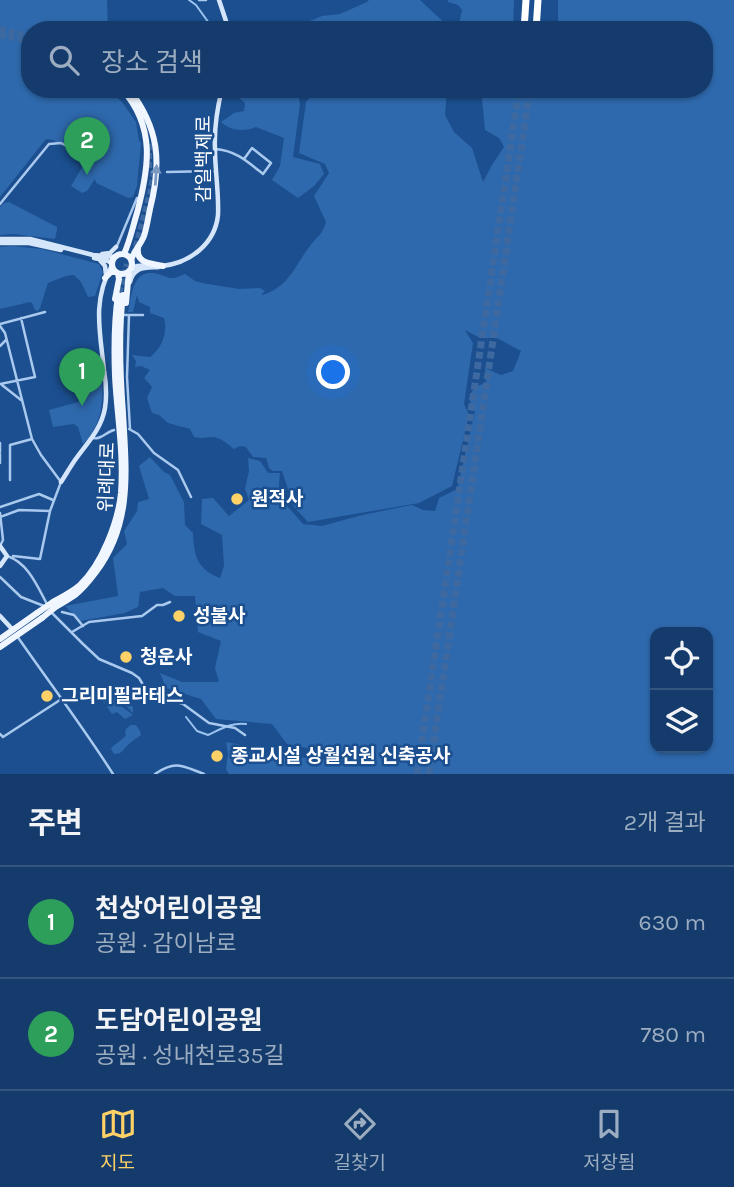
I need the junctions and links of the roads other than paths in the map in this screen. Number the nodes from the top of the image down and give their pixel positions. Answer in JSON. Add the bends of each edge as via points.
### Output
{"nodes":[{"id":1,"x":200,"y":0,"type":"edge"},
{"id":2,"x":206,"y":0,"type":"edge"},
{"id":3,"x":219,"y":0,"type":"edge"},
{"id":4,"x":526,"y":0,"type":"edge"},
{"id":5,"x":538,"y":0,"type":"edge"},
{"id":6,"x":226,"y":21,"type":"edge"},
{"id":7,"x":525,"y":21,"type":"edge"},
{"id":8,"x":537,"y":21,"type":"edge"},
{"id":9,"x":129,"y":98,"type":"edge"},
{"id":10,"x":134,"y":98,"type":"edge"},
{"id":11,"x":220,"y":98,"type":"edge"},
{"id":12,"x":143,"y":115,"type":"junction"},
{"id":13,"x":215,"y":149,"type":"junction"},
{"id":14,"x":87,"y":156,"type":"dead end"},
{"id":15,"x":244,"y":159,"type":"junction"},
{"id":16,"x":215,"y":171,"type":"junction"},
{"id":17,"x":167,"y":172,"type":"dead end"},
{"id":18,"x":137,"y":198,"type":"dead end"},
{"id":19,"x":0,"y":204,"type":"edge"},
{"id":20,"x":131,"y":233,"type":"junction"},
{"id":21,"x":144,"y":236,"type":"junction"},
{"id":22,"x":0,"y":241,"type":"edge"},
{"id":23,"x":139,"y":245,"type":"junction"},
{"id":24,"x":118,"y":246,"type":"junction"},
{"id":25,"x":96,"y":257,"type":"junction"},
{"id":26,"x":131,"y":260,"type":"junction"},
{"id":27,"x":117,"y":262,"type":"junction"},
{"id":28,"x":145,"y":265,"type":"junction"},
{"id":29,"x":163,"y":266,"type":"junction"},
{"id":30,"x":130,"y":271,"type":"junction"},
{"id":31,"x":106,"y":276,"type":"junction"},
{"id":32,"x":129,"y":286,"type":"junction"},
{"id":33,"x":120,"y":293,"type":"junction"},
{"id":34,"x":45,"y":313,"type":"dead end"},
{"id":35,"x":126,"y":315,"type":"junction"},
{"id":36,"x":143,"y":315,"type":"dead end"},
{"id":37,"x":21,"y":318,"type":"junction"},
{"id":38,"x":0,"y":325,"type":"edge"},
{"id":39,"x":6,"y":340,"type":"junction"},
{"id":40,"x":0,"y":344,"type":"edge"},
{"id":41,"x":118,"y":374,"type":"junction"},
{"id":42,"x":17,"y":381,"type":"junction"},
{"id":43,"x":0,"y":384,"type":"edge"},
{"id":44,"x":21,"y":400,"type":"junction"},
{"id":45,"x":114,"y":430,"type":"dead end"},
{"id":46,"x":93,"y":438,"type":"junction"},
{"id":47,"x":32,"y":439,"type":"junction"},
{"id":48,"x":0,"y":443,"type":"edge"},
{"id":49,"x":0,"y":453,"type":"edge"},
{"id":50,"x":0,"y":463,"type":"edge"},
{"id":51,"x":10,"y":480,"type":"dead end"},
{"id":52,"x":61,"y":482,"type":"junction"},
{"id":53,"x":191,"y":497,"type":"dead end"},
{"id":54,"x":54,"y":500,"type":"junction"},
{"id":55,"x":0,"y":507,"type":"edge"},
{"id":56,"x":50,"y":510,"type":"junction"},
{"id":57,"x":0,"y":516,"type":"edge"},
{"id":58,"x":1,"y":526,"type":"edge"},
{"id":59,"x":0,"y":546,"type":"edge"},
{"id":60,"x":10,"y":556,"type":"junction"},
{"id":61,"x":0,"y":566,"type":"edge"},
{"id":62,"x":0,"y":577,"type":"edge"},
{"id":63,"x":170,"y":601,"type":"dead end"},
{"id":64,"x":44,"y":606,"type":"dead end"},
{"id":65,"x":55,"y":607,"type":"junction"},
{"id":66,"x":0,"y":616,"type":"edge"},
{"id":67,"x":83,"y":626,"type":"junction"},
{"id":68,"x":72,"y":632,"type":"junction"},
{"id":69,"x":15,"y":633,"type":"junction"},
{"id":70,"x":0,"y":639,"type":"edge"},
{"id":71,"x":0,"y":647,"type":"edge"},
{"id":72,"x":61,"y":699,"type":"junction"},
{"id":73,"x":0,"y":734,"type":"edge"},
{"id":74,"x":245,"y":735,"type":"dead end"},
{"id":75,"x":113,"y":774,"type":"edge"},
{"id":76,"x":155,"y":774,"type":"edge"},
{"id":77,"x":204,"y":774,"type":"edge"}],
"edges":[{"from":1,"to":2,"type":"street"},
{"from":3,"to":6,"type":"main road"},
{"from":4,"to":7,"type":"highway"},
{"from":5,"to":8,"type":"highway"},
{"from":9,"to":12,"type":"main road"},
{"from":10,"to":12,"type":"main road"},
{"from":11,"to":13,"type":"main road","name":"감일백제로"},
{"from":12,"to":20,"type":"main road","via":[[148,153]]},
{"from":21,"to":12,"type":"main road","one_way":true,"via":[[155,190],[157,153]]},
{"from":13,"to":15,"type":"street"},
{"from":13,"to":16,"type":"main road","name":"감일백제로"},
{"from":14,"to":19,"type":"street","via":[[61,143],[49,144]]},
{"from":15,"to":15,"type":"street","via":[[263,174],[271,163],[252,148]]},
{"from":16,"to":17,"type":"street"},
{"from":16,"to":29,"type":"main road","name":"감일백제로","via":[[218,212],[209,240],[195,255]]},
{"from":18,"to":24,"type":"street"},
{"from":20,"to":21,"type":"main road","via":[[136,240]]},
{"from":20,"to":27,"type":"main road"},
{"from":21,"to":23,"type":"main road"},
{"from":22,"to":25,"type":"main road","via":[[30,239]]},
{"from":23,"to":26,"type":"main road"},
{"from":23,"to":29,"type":"main road","via":[[140,259]]},
{"from":24,"to":25,"type":"main road"},
{"from":24,"to":27,"type":"main road"},
{"from":25,"to":27,"type":"main road"},
{"from":25,"to":31,"type":"main road","via":[[104,263]]},
{"from":26,"to":27,"type":"main road"},
{"from":26,"to":28,"type":"main road"},
{"from":26,"to":30,"type":"main road"},
{"from":27,"to":30,"type":"main road","via":[[123,274]]},
{"from":27,"to":31,"type":"main road"},
{"from":27,"to":33,"type":"main road"},
{"from":28,"to":29,"type":"main road","name":"감일백제로"},
{"from":28,"to":30,"type":"main road"},
{"from":29,"to":32,"type":"main road","via":[[138,269]]},
{"from":30,"to":32,"type":"main road"},
{"from":31,"to":33,"type":"main road","via":[[116,276]]},
{"from":31,"to":46,"type":"main road","via":[[98,312],[106,402]]},
{"from":32,"to":33,"type":"main road"},
{"from":33,"to":35,"type":"main road"},
{"from":33,"to":41,"type":"main road","via":[[113,313],[111,349]]},
{"from":34,"to":37,"type":"street"},
{"from":35,"to":36,"type":"street"},
{"from":35,"to":41,"type":"main road"},
{"from":35,"to":53,"type":"street","via":[[129,429],[178,470]]},
{"from":37,"to":38,"type":"street"},
{"from":37,"to":42,"type":"street","via":[[35,377]]},
{"from":38,"to":39,"type":"street"},
{"from":39,"to":40,"type":"street"},
{"from":39,"to":42,"type":"street"},
{"from":41,"to":65,"type":"main road","name":"위례대로","via":[[121,473],[116,517],[90,572]]},
{"from":42,"to":43,"type":"street"},
{"from":42,"to":44,"type":"street"},
{"from":43,"to":44,"type":"street"},
{"from":44,"to":47,"type":"street"},
{"from":45,"to":46,"type":"street"},
{"from":46,"to":52,"type":"main road"},
{"from":47,"to":51,"type":"street","via":[[10,445]]},
{"from":47,"to":52,"type":"street"},
{"from":48,"to":49,"type":"street"},
{"from":49,"to":50,"type":"street"},
{"from":52,"to":54,"type":"street"},
{"from":54,"to":55,"type":"street","via":[[39,495]]},
{"from":54,"to":56,"type":"street"},
{"from":56,"to":57,"type":"street","via":[[19,510]]},
{"from":56,"to":60,"type":"street","via":[[40,559]]},
{"from":57,"to":58,"type":"street"},
{"from":58,"to":59,"type":"street"},
{"from":59,"to":60,"type":"main road"},
{"from":60,"to":61,"type":"main road"},
{"from":60,"to":65,"type":"street"},
{"from":62,"to":64,"type":"street","via":[[21,597]]},
{"from":63,"to":67,"type":"street","via":[[142,616]]},
{"from":65,"to":67,"type":"street","via":[[74,615]]},
{"from":65,"to":68,"type":"street","via":[[54,616]]},
{"from":65,"to":69,"type":"main road","name":"위례대로","bridge":true},
{"from":66,"to":69,"type":"main road"},
{"from":67,"to":68,"type":"street"},
{"from":68,"to":74,"type":"street","via":[[99,659],[132,673],[153,693],[184,704],[209,723],[235,727]]},
{"from":69,"to":70,"type":"main road","name":"위례대로"},
{"from":69,"to":71,"type":"main road","name":"위례대로"},
{"from":69,"to":72,"type":"street"},
{"from":72,"to":73,"type":"street","via":[[3,737]]},
{"from":72,"to":75,"type":"street"},
{"from":76,"to":77,"type":"street","via":[[177,765]]}]}
